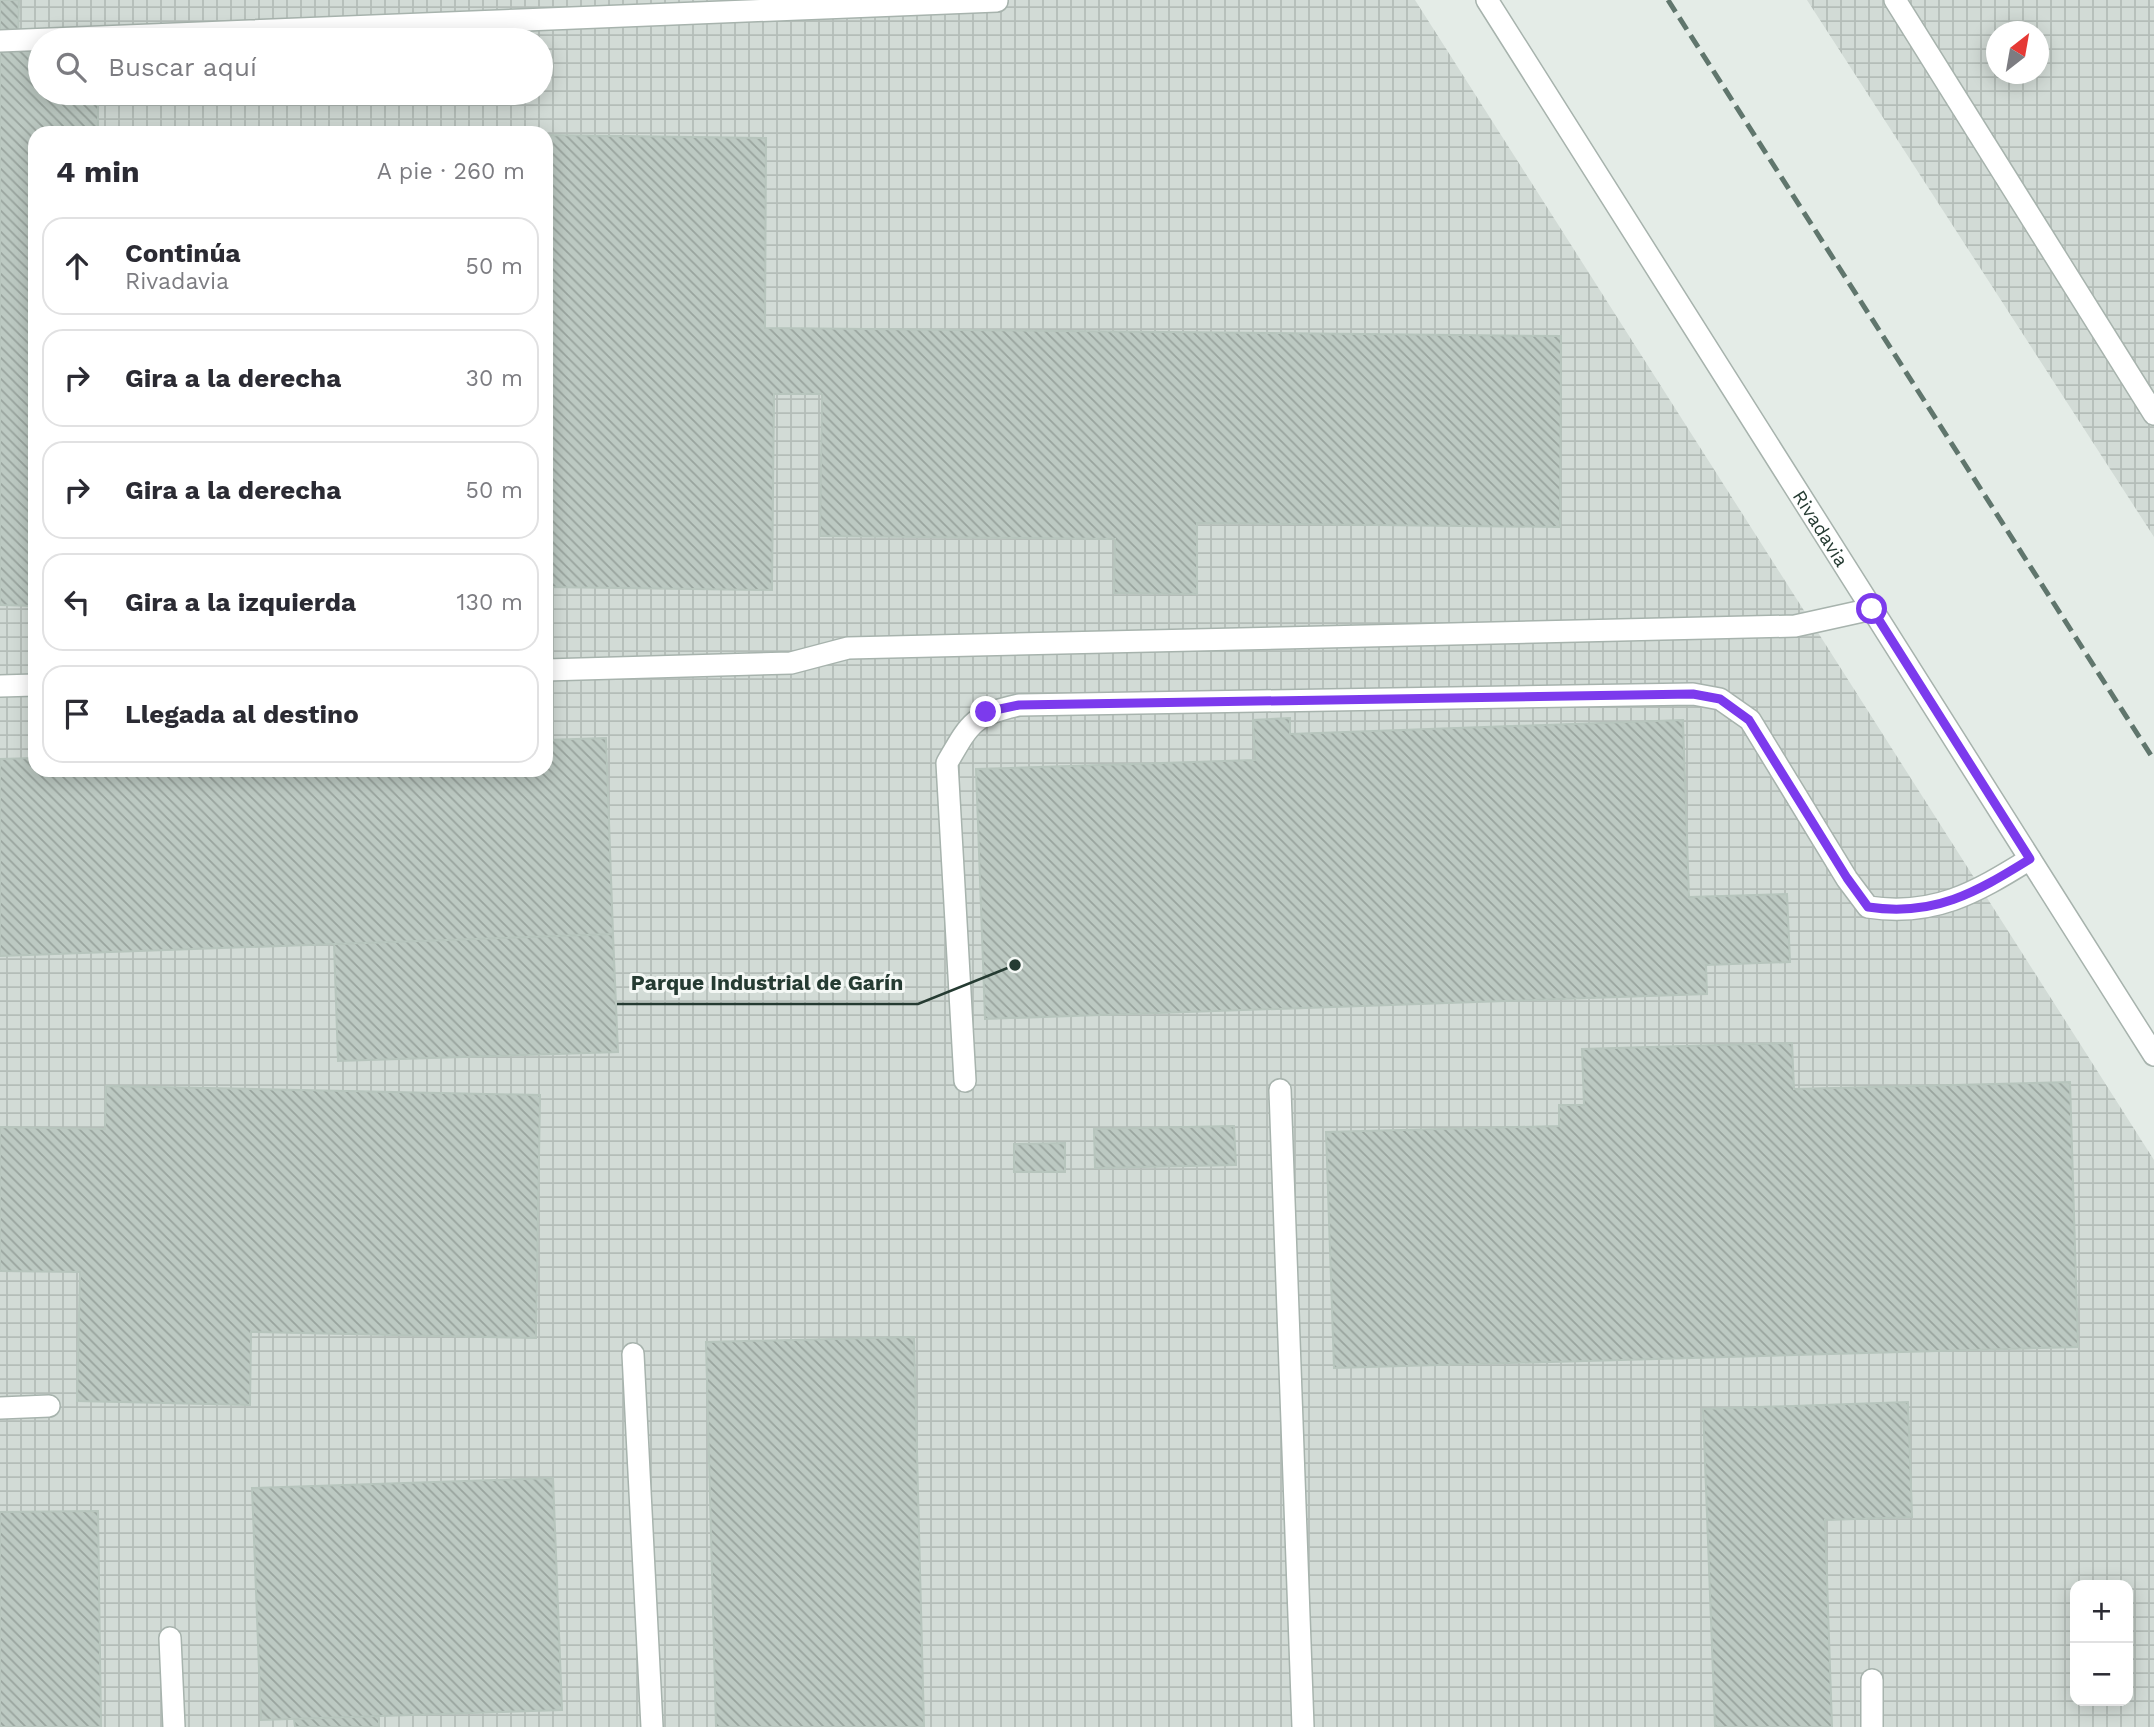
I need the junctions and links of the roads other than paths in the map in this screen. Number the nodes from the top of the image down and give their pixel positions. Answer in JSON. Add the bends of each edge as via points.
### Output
{"nodes":[{"id":1,"x":1487,"y":0,"type":"edge"},
{"id":2,"x":1895,"y":0,"type":"edge"},
{"id":3,"x":997,"y":1,"type":"edge"},
{"id":4,"x":324,"y":28,"type":"edge"},
{"id":5,"x":28,"y":40,"type":"edge"},
{"id":6,"x":0,"y":41,"type":"edge"},
{"id":7,"x":2154,"y":414,"type":"edge"},
{"id":8,"x":1872,"y":609,"type":"junction"},
{"id":9,"x":553,"y":670,"type":"edge"},
{"id":10,"x":28,"y":685,"type":"edge"},
{"id":11,"x":0,"y":686,"type":"edge"},
{"id":12,"x":2030,"y":859,"type":"junction"},
{"id":13,"x":2154,"y":1055,"type":"edge"},
{"id":14,"x":965,"y":1081,"type":"dead end"},
{"id":15,"x":1280,"y":1090,"type":"dead end"},
{"id":16,"x":633,"y":1354,"type":"dead end"},
{"id":17,"x":50,"y":1406,"type":"dead end"},
{"id":18,"x":0,"y":1408,"type":"edge"},
{"id":19,"x":170,"y":1638,"type":"dead end"},
{"id":20,"x":1872,"y":1680,"type":"dead end"},
{"id":21,"x":174,"y":1727,"type":"edge"},
{"id":22,"x":652,"y":1727,"type":"edge"},
{"id":23,"x":1303,"y":1727,"type":"edge"},
{"id":24,"x":1872,"y":1727,"type":"edge"}],
"edges":[{"from":1,"to":8,"type":"street","name":"Rivadavia"},
{"from":2,"to":7,"type":"street"},
{"from":3,"to":4,"type":"street"},
{"from":5,"to":6,"type":"street"},
{"from":8,"to":9,"type":"street","via":[[1794,626],[848,648],[791,663]]},
{"from":8,"to":12,"type":"street","name":"Rivadavia"},
{"from":10,"to":11,"type":"street"},
{"from":12,"to":13,"type":"street","name":"Rivadavia"},
{"from":12,"to":14,"type":"street","via":[[1948,902],[1900,912],[1868,907],[1749,720],[1720,699],[1693,694],[1019,705],[986,712],[966,730],[947,763]]},
{"from":15,"to":23,"type":"street"},
{"from":16,"to":22,"type":"street"},
{"from":17,"to":18,"type":"street"},
{"from":19,"to":21,"type":"street"},
{"from":20,"to":24,"type":"street"}]}
